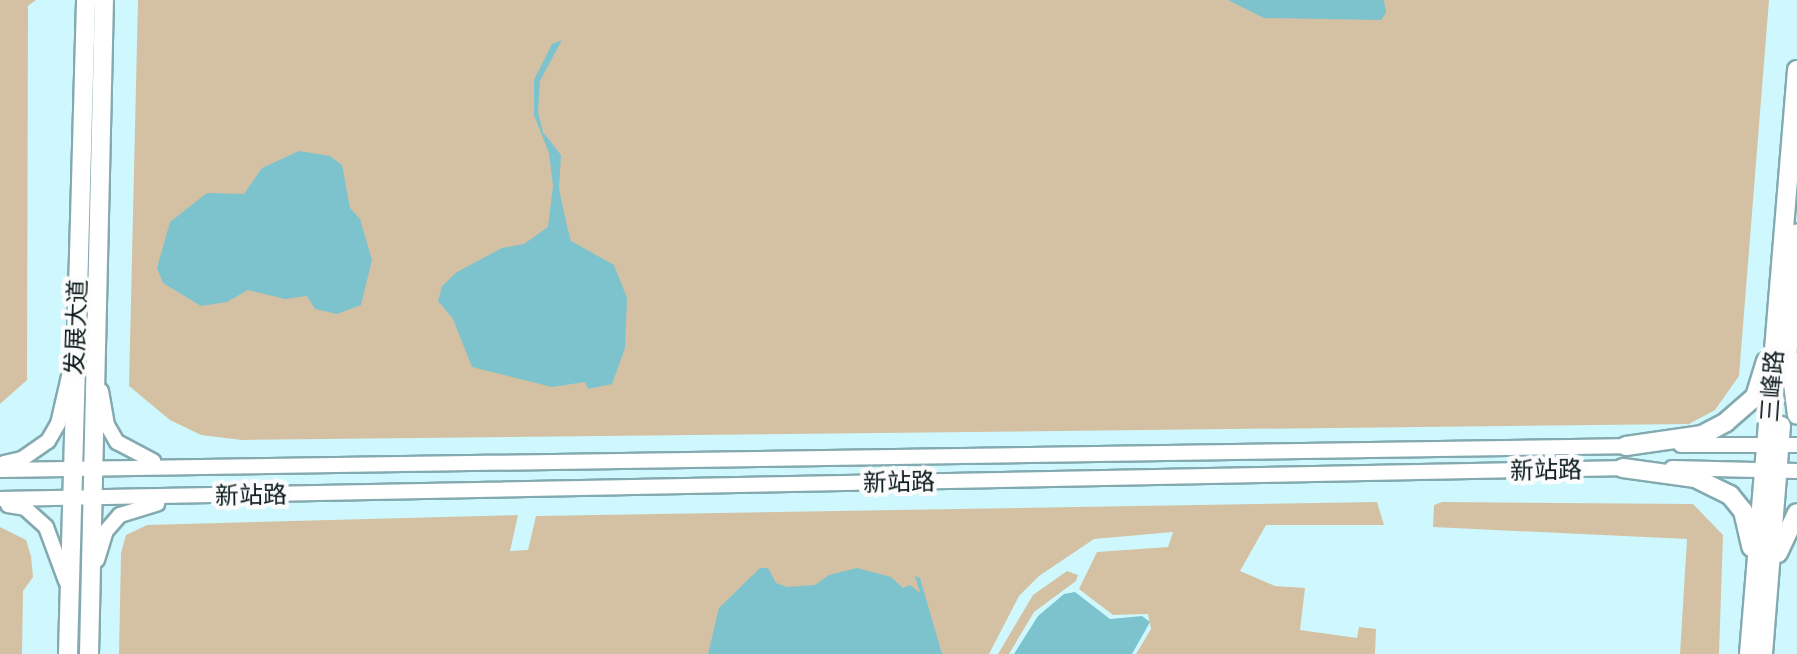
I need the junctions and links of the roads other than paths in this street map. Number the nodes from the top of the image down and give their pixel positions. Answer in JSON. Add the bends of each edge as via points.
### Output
{"nodes":[{"id":1,"x":86,"y":0,"type":"edge"},
{"id":2,"x":104,"y":0,"type":"edge"},
{"id":3,"x":1797,"y":70,"type":"edge"},
{"id":4,"x":1797,"y":233,"type":"edge"},
{"id":5,"x":1784,"y":313,"type":"junction"},
{"id":6,"x":76,"y":336,"type":"junction"},
{"id":7,"x":96,"y":337,"type":"junction"},
{"id":8,"x":1797,"y":415,"type":"edge"},
{"id":9,"x":1781,"y":444,"type":"edge"},
{"id":10,"x":1626,"y":446,"type":"junction"},
{"id":11,"x":205,"y":466,"type":"junction"},
{"id":12,"x":0,"y":467,"type":"edge"},
{"id":13,"x":93,"y":467,"type":"junction"},
{"id":14,"x":72,"y":468,"type":"junction"},
{"id":15,"x":1623,"y":468,"type":"junction"},
{"id":16,"x":1780,"y":469,"type":"edge"},
{"id":17,"x":199,"y":496,"type":"junction"},
{"id":18,"x":71,"y":498,"type":"junction"},
{"id":19,"x":92,"y":498,"type":"junction"},
{"id":20,"x":0,"y":502,"type":"edge"},
{"id":21,"x":1797,"y":513,"type":"edge"},
{"id":22,"x":69,"y":591,"type":"junction"},
{"id":23,"x":90,"y":592,"type":"junction"},
{"id":24,"x":1759,"y":622,"type":"junction"},
{"id":25,"x":68,"y":654,"type":"edge"},
{"id":26,"x":89,"y":654,"type":"edge"},
{"id":27,"x":1749,"y":654,"type":"edge"},
{"id":28,"x":1763,"y":654,"type":"edge"}],
"edges":[{"from":1,"to":6,"type":"main road","name":"发展大道"},
{"from":2,"to":7,"type":"main road","name":"发展大道"},
{"from":3,"to":5,"type":"main road","name":"三峰路"},
{"from":4,"to":5,"type":"main road","name":"三峰路"},
{"from":5,"to":8,"type":"main road"},
{"from":5,"to":9,"type":"main road","name":"三峰路"},
{"from":5,"to":10,"type":"main road","via":[[1745,410],[1702,435]]},
{"from":6,"to":12,"type":"street","via":[[64,399],[48,441]]},
{"from":6,"to":14,"type":"main road","name":"发展大道"},
{"from":7,"to":11,"type":"street","via":[[103,406],[117,442],[139,458]]},
{"from":7,"to":13,"type":"main road","name":"发展大道"},
{"from":9,"to":10,"type":"street","name":"新站路"},
{"from":9,"to":16,"type":"main road","name":"三峰路"},
{"from":10,"to":11,"type":"street","name":"新站路"},
{"from":11,"to":13,"type":"street","name":"新站路"},
{"from":12,"to":14,"type":"street","name":"新站路"},
{"from":13,"to":14,"type":"street","name":"新站路"},
{"from":13,"to":19,"type":"main road","name":"发展大道"},
{"from":14,"to":18,"type":"main road","name":"发展大道"},
{"from":15,"to":16,"type":"street","name":"新站路"},
{"from":15,"to":17,"type":"street","name":"新站路"},
{"from":15,"to":24,"type":"main road","via":[[1695,478],[1730,495],[1750,529]]},
{"from":16,"to":24,"type":"main road","name":"三峰路"},
{"from":17,"to":19,"type":"street","name":"新站路"},
{"from":17,"to":23,"type":"street","via":[[120,515],[106,531]]},
{"from":18,"to":19,"type":"street","name":"新站路"},
{"from":18,"to":20,"type":"street","name":"新站路"},
{"from":18,"to":22,"type":"main road","name":"发展大道"},
{"from":19,"to":23,"type":"main road","name":"发展大道"},
{"from":20,"to":22,"type":"street","via":[[25,508],[46,527]]},
{"from":21,"to":24,"type":"main road","via":[[1778,554]]},
{"from":22,"to":25,"type":"main road","name":"发展大道"},
{"from":23,"to":26,"type":"main road","name":"发展大道"},
{"from":24,"to":27,"type":"main road","name":"三峰路"},
{"from":24,"to":28,"type":"main road","name":"三峰路"}]}
